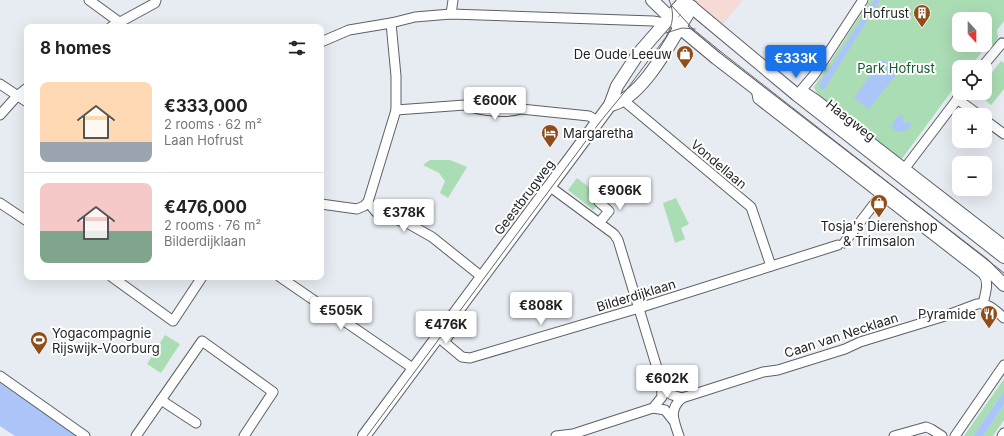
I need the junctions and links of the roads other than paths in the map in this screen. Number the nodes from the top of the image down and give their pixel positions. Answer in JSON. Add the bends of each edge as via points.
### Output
{"nodes":[{"id":1,"x":89,"y":0,"type":"edge"},
{"id":2,"x":156,"y":0,"type":"edge"},
{"id":3,"x":453,"y":0,"type":"edge"},
{"id":4,"x":652,"y":0,"type":"edge"},
{"id":5,"x":863,"y":0,"type":"edge"},
{"id":6,"x":688,"y":2,"type":"edge"},
{"id":7,"x":451,"y":14,"type":"junction"},
{"id":8,"x":668,"y":20,"type":"junction"},
{"id":9,"x":391,"y":23,"type":"junction"},
{"id":10,"x":121,"y":24,"type":"edge"},
{"id":11,"x":680,"y":26,"type":"junction"},
{"id":12,"x":324,"y":41,"type":"edge"},
{"id":13,"x":1004,"y":44,"type":"edge"},
{"id":14,"x":988,"y":60,"type":"edge"},
{"id":15,"x":0,"y":84,"type":"edge"},
{"id":16,"x":756,"y":89,"type":"junction"},
{"id":17,"x":24,"y":90,"type":"edge"},
{"id":18,"x":799,"y":93,"type":"junction"},
{"id":19,"x":17,"y":96,"type":"junction"},
{"id":20,"x":24,"y":100,"type":"edge"},
{"id":21,"x":623,"y":100,"type":"junction"},
{"id":22,"x":957,"y":100,"type":"edge"},
{"id":23,"x":964,"y":100,"type":"edge"},
{"id":24,"x":610,"y":105,"type":"junction"},
{"id":25,"x":972,"y":108,"type":"edge"},
{"id":26,"x":396,"y":110,"type":"junction"},
{"id":27,"x":0,"y":115,"type":"edge"},
{"id":28,"x":598,"y":121,"type":"junction"},
{"id":29,"x":992,"y":125,"type":"edge"},
{"id":30,"x":1004,"y":134,"type":"edge"},
{"id":31,"x":905,"y":168,"type":"junction"},
{"id":32,"x":550,"y":186,"type":"junction"},
{"id":33,"x":881,"y":195,"type":"junction"},
{"id":34,"x":368,"y":202,"type":"junction"},
{"id":35,"x":599,"y":202,"type":"dead end"},
{"id":36,"x":0,"y":203,"type":"edge"},
{"id":37,"x":324,"y":204,"type":"edge"},
{"id":38,"x":24,"y":219,"type":"edge"},
{"id":39,"x":599,"y":223,"type":"junction"},
{"id":40,"x":1004,"y":245,"type":"edge"},
{"id":41,"x":1004,"y":257,"type":"edge"},
{"id":42,"x":771,"y":266,"type":"junction"},
{"id":43,"x":482,"y":277,"type":"junction"},
{"id":44,"x":116,"y":280,"type":"edge"},
{"id":45,"x":200,"y":280,"type":"edge"},
{"id":46,"x":284,"y":280,"type":"edge"},
{"id":47,"x":1004,"y":285,"type":"edge"},
{"id":48,"x":983,"y":304,"type":"junction"},
{"id":49,"x":460,"y":307,"type":"junction"},
{"id":50,"x":639,"y":308,"type":"junction"},
{"id":51,"x":1004,"y":318,"type":"edge"},
{"id":52,"x":444,"y":342,"type":"joint"},
{"id":53,"x":1004,"y":365,"type":"edge"},
{"id":54,"x":414,"y":369,"type":"junction"},
{"id":55,"x":0,"y":376,"type":"edge"},
{"id":56,"x":661,"y":381,"type":"junction"},
{"id":57,"x":682,"y":398,"type":"junction"},
{"id":58,"x":161,"y":400,"type":"junction"},
{"id":59,"x":653,"y":408,"type":"junction"},
{"id":60,"x":674,"y":421,"type":"junction"},
{"id":61,"x":196,"y":423,"type":"dead end"},
{"id":62,"x":1004,"y":433,"type":"edge"},
{"id":63,"x":85,"y":436,"type":"edge"},
{"id":64,"x":136,"y":436,"type":"edge"},
{"id":65,"x":244,"y":436,"type":"edge"},
{"id":66,"x":364,"y":436,"type":"edge"},
{"id":67,"x":556,"y":436,"type":"edge"},
{"id":68,"x":679,"y":436,"type":"edge"},
{"id":69,"x":894,"y":436,"type":"edge"},
{"id":70,"x":942,"y":436,"type":"edge"},
{"id":71,"x":955,"y":436,"type":"edge"},
{"id":72,"x":1002,"y":436,"type":"edge"}],
"edges":[{"from":1,"to":10,"type":"street"},
{"from":2,"to":10,"type":"street"},
{"from":3,"to":7,"type":"street"},
{"from":4,"to":8,"type":"main road"},
{"from":5,"to":18,"type":"street","via":[[814,75]]},
{"from":6,"to":8,"type":"main road","name":"Geestbrugweg"},
{"from":6,"to":11,"type":"main road"},
{"from":6,"to":18,"type":"main road","name":"Haagweg"},
{"from":7,"to":8,"type":"street"},
{"from":7,"to":9,"type":"street","via":[[415,17]]},
{"from":8,"to":11,"type":"main road"},
{"from":8,"to":24,"type":"main road","name":"Geestbrugweg","via":[[634,60],[617,86]]},
{"from":9,"to":12,"type":"street","via":[[349,30]]},
{"from":9,"to":26,"type":"street"},
{"from":11,"to":16,"type":"main road"},
{"from":11,"to":21,"type":"main road","via":[[670,46],[641,85]]},
{"from":13,"to":14,"type":"street","via":[[1002,43]]},
{"from":15,"to":19,"type":"street"},
{"from":16,"to":33,"type":"street","via":[[758,99]]},
{"from":16,"to":47,"type":"main road","via":[[983,264]]},
{"from":17,"to":19,"type":"street"},
{"from":18,"to":31,"type":"street","name":"Haagweg","via":[[817,100]]},
{"from":18,"to":41,"type":"main road","name":"Haagweg"},
{"from":19,"to":20,"type":"street"},
{"from":19,"to":27,"type":"street"},
{"from":21,"to":24,"type":"main road"},
{"from":21,"to":42,"type":"street","name":"Vondellaan","via":[[751,207]]},
{"from":22,"to":31,"type":"street"},
{"from":23,"to":25,"type":"street"},
{"from":24,"to":28,"type":"main road","name":"Geestbrugweg"},
{"from":26,"to":28,"type":"street","via":[[465,105],[475,109],[512,112],[521,109],[589,116]]},
{"from":26,"to":34,"type":"street"},
{"from":28,"to":32,"type":"main road","name":"Geestbrugweg"},
{"from":29,"to":30,"type":"street"},
{"from":31,"to":40,"type":"street","name":"Haagweg"},
{"from":32,"to":39,"type":"street"},
{"from":32,"to":43,"type":"main road","name":"Geestbrugweg"},
{"from":33,"to":42,"type":"street","name":"Bilderdijklaan","via":[[841,244]]},
{"from":33,"to":48,"type":"street","via":[[983,274],[987,283]]},
{"from":34,"to":37,"type":"street","via":[[357,210]]},
{"from":34,"to":43,"type":"street","via":[[376,212],[409,224],[432,237]]},
{"from":35,"to":39,"type":"street","via":[[609,211]]},
{"from":36,"to":38,"type":"street"},
{"from":39,"to":50,"type":"street","via":[[618,240]]},
{"from":42,"to":50,"type":"street","name":"Bilderdijklaan"},
{"from":43,"to":49,"type":"main road","name":"Geestbrugweg"},
{"from":44,"to":45,"type":"street","via":[[173,321]]},
{"from":46,"to":54,"type":"street"},
{"from":48,"to":51,"type":"street"},
{"from":48,"to":57,"type":"street","name":"Caan van Necklaan","via":[[786,368],[764,372]]},
{"from":49,"to":52,"type":"street","name":"Geestbrugweg","via":[[457,322]]},
{"from":49,"to":54,"type":"main road","name":"Geestbrugweg"},
{"from":50,"to":52,"type":"street","name":"Bilderdijklaan","via":[[470,358],[462,357]]},
{"from":50,"to":56,"type":"street"},
{"from":53,"to":71,"type":"street"},
{"from":54,"to":66,"type":"main road","name":"Geestbrugweg"},
{"from":55,"to":63,"type":"street"},
{"from":56,"to":57,"type":"street","via":[[671,394]]},
{"from":56,"to":59,"type":"street","via":[[662,397]]},
{"from":57,"to":60,"type":"street","via":[[674,408]]},
{"from":58,"to":61,"type":"street"},
{"from":58,"to":64,"type":"street"},
{"from":58,"to":65,"type":"street","via":[[202,341],[273,392]]},
{"from":59,"to":60,"type":"street","via":[[665,410]]},
{"from":59,"to":67,"type":"street","via":[[573,434]]},
{"from":60,"to":68,"type":"street"},
{"from":62,"to":72,"type":"street"},
{"from":69,"to":70,"type":"street","via":[[923,427]]}]}
